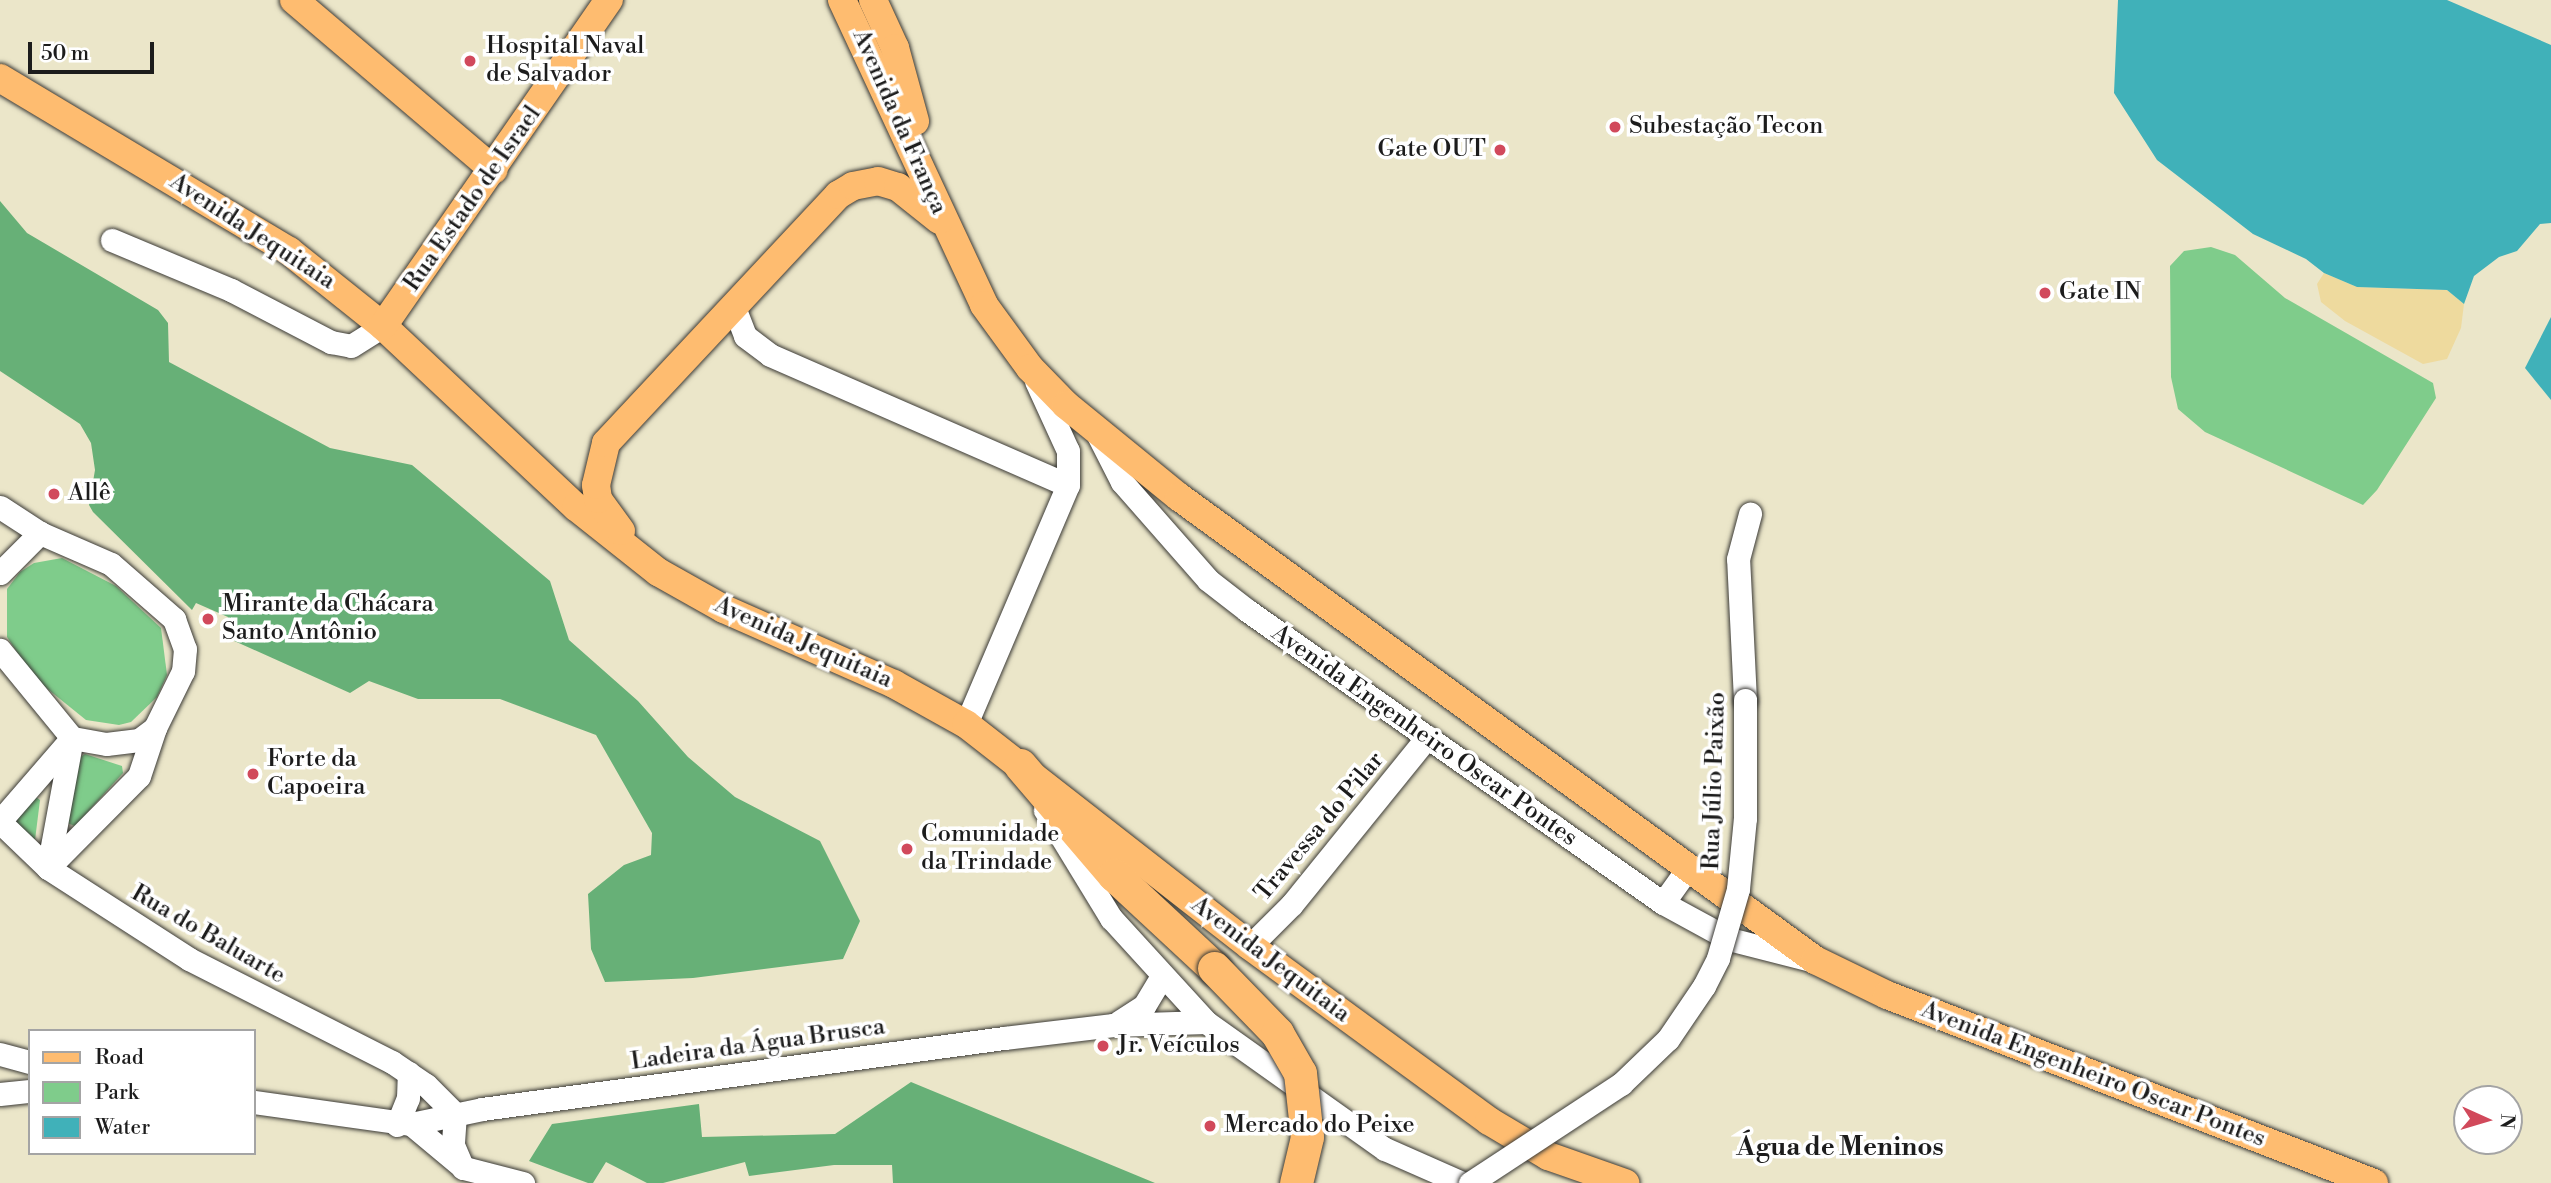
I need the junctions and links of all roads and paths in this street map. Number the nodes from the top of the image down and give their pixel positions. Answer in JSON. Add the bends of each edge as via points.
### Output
{"nodes":[{"id":1,"x":294,"y":0,"type":"edge"},
{"id":2,"x":609,"y":0,"type":"edge"},
{"id":3,"x":842,"y":0,"type":"edge"},
{"id":4,"x":873,"y":0,"type":"edge"},
{"id":5,"x":0,"y":78,"type":"edge"},
{"id":6,"x":494,"y":170,"type":"junction"},
{"id":7,"x":944,"y":225,"type":"junction"},
{"id":8,"x":112,"y":240,"type":"dead end"},
{"id":9,"x":734,"y":307,"type":"junction"},
{"id":10,"x":383,"y":326,"type":"junction"},
{"id":11,"x":1030,"y":368,"type":"junction"},
{"id":12,"x":1096,"y":431,"type":"junction"},
{"id":13,"x":1068,"y":485,"type":"junction"},
{"id":14,"x":0,"y":507,"type":"edge"},
{"id":15,"x":1749,"y":514,"type":"dead end"},
{"id":16,"x":40,"y":533,"type":"junction"},
{"id":17,"x":638,"y":556,"type":"junction"},
{"id":18,"x":0,"y":573,"type":"edge"},
{"id":19,"x":0,"y":650,"type":"edge"},
{"id":20,"x":967,"y":724,"type":"junction"},
{"id":21,"x":155,"y":728,"type":"junction"},
{"id":22,"x":1427,"y":737,"type":"junction"},
{"id":23,"x":72,"y":738,"type":"junction"},
{"id":24,"x":1020,"y":765,"type":"junction"},
{"id":25,"x":0,"y":821,"type":"edge"},
{"id":26,"x":48,"y":868,"type":"junction"},
{"id":27,"x":1688,"y":868,"type":"junction"},
{"id":28,"x":1663,"y":903,"type":"junction"},
{"id":29,"x":1250,"y":946,"type":"junction"},
{"id":30,"x":1815,"y":960,"type":"junction"},
{"id":31,"x":1162,"y":976,"type":"junction"},
{"id":32,"x":1206,"y":1023,"type":"junction"},
{"id":33,"x":1113,"y":1025,"type":"junction"},
{"id":34,"x":0,"y":1054,"type":"edge"},
{"id":35,"x":28,"y":1061,"type":"edge"},
{"id":36,"x":408,"y":1073,"type":"junction"},
{"id":37,"x":28,"y":1091,"type":"edge"},
{"id":38,"x":0,"y":1094,"type":"edge"},
{"id":39,"x":256,"y":1102,"type":"edge"},
{"id":40,"x":455,"y":1114,"type":"junction"},
{"id":41,"x":404,"y":1125,"type":"junction"},
{"id":42,"x":464,"y":1168,"type":"junction"},
{"id":43,"x":523,"y":1183,"type":"edge"},
{"id":44,"x":1296,"y":1183,"type":"edge"},
{"id":45,"x":1462,"y":1183,"type":"edge"},
{"id":46,"x":1469,"y":1183,"type":"edge"},
{"id":47,"x":1625,"y":1183,"type":"edge"},
{"id":48,"x":2374,"y":1183,"type":"edge"}],
"edges":[{"from":1,"to":6,"type":"main road"},
{"from":2,"to":6,"type":"main road","name":"Rua Estado de Israel"},
{"from":3,"to":7,"type":"main road","name":"Avenida da França"},
{"from":4,"to":7,"type":"main road","name":"Avenida da França","via":[[895,48]]},
{"from":5,"to":10,"type":"main road","name":"Avenida Jequitaia","via":[[248,224]]},
{"from":6,"to":10,"type":"main road","name":"Rua Estado de Israel"},
{"from":7,"to":9,"type":"main road","via":[[898,187],[878,181],[853,186],[838,195]]},
{"from":7,"to":11,"type":"main road","name":"Avenida Engenheiro Oscar Pontes","via":[[984,305]]},
{"from":8,"to":10,"type":"street","via":[[231,290],[331,342],[351,346]]},
{"from":9,"to":13,"type":"street","via":[[745,336],[770,355]]},
{"from":9,"to":17,"type":"main road","via":[[606,443],[599,456],[598,499]]},
{"from":10,"to":17,"type":"main road","name":"Avenida Jequitaia","via":[[576,507]]},
{"from":11,"to":12,"type":"main road","name":"Avenida Engenheiro Oscar Pontes"},
{"from":11,"to":13,"type":"street","via":[[1068,451]]},
{"from":12,"to":22,"type":"street","name":"Avenida Engenheiro Oscar Pontes","via":[[1122,482],[1208,580]]},
{"from":12,"to":27,"type":"main road","name":"Avenida Engenheiro Oscar Pontes","via":[[1179,497]]},
{"from":13,"to":20,"type":"street"},
{"from":14,"to":16,"type":"street"},
{"from":15,"to":46,"type":"street","name":"Rua Júlio Paixão","bridge":true,"via":[[1738,559],[1745,700],[1740,877],[1730,922],[1704,986],[1668,1039],[1621,1084]]},
{"from":16,"to":18,"type":"street"},
{"from":16,"to":21,"type":"street","via":[[111,564],[174,619],[185,649],[183,671]]},
{"from":17,"to":20,"type":"main road","name":"Avenida Jequitaia","via":[[724,609],[894,684]]},
{"from":19,"to":23,"type":"street"},
{"from":20,"to":24,"type":"main road","name":"Avenida Jequitaia"},
{"from":21,"to":23,"type":"street","via":[[127,744]]},
{"from":21,"to":26,"type":"street","via":[[138,776]]},
{"from":22,"to":28,"type":"street","name":"Avenida Engenheiro Oscar Pontes"},
{"from":22,"to":29,"type":"street","name":"Travessa do Pilar","via":[[1292,904]]},
{"from":23,"to":25,"type":"street"},
{"from":23,"to":26,"type":"street"},
{"from":24,"to":29,"type":"main road","name":"Avenida Jequitaia"},
{"from":24,"to":31,"type":"street","via":[[1086,882]]},
{"from":24,"to":44,"type":"highway","bridge":true,"via":[[1114,875],[1277,1033],[1300,1073],[1307,1138]]},
{"from":25,"to":26,"type":"street","name":"Rua do Baluarte"},
{"from":26,"to":36,"type":"street","name":"Rua do Baluarte","via":[[147,935],[241,980]]},
{"from":27,"to":28,"type":"street"},
{"from":27,"to":30,"type":"main road","name":"Avenida Engenheiro Oscar Pontes"},
{"from":28,"to":30,"type":"street","name":"Avenida Engenheiro Oscar Pontes","via":[[1729,939]]},
{"from":29,"to":47,"type":"main road","name":"Avenida Jequitaia","via":[[1489,1121],[1548,1156]]},
{"from":30,"to":48,"type":"main road","name":"Avenida Engenheiro Oscar Pontes","via":[[1887,995]]},
{"from":31,"to":32,"type":"street"},
{"from":31,"to":33,"type":"street","name":"Ladeira da Água Brusca","via":[[1144,1006]]},
{"from":32,"to":33,"type":"street","name":"Ladeira da Água Brusca"},
{"from":32,"to":45,"type":"street","via":[[1385,1150]]},
{"from":33,"to":40,"type":"street","name":"Ladeira da Água Brusca"},
{"from":34,"to":35,"type":"street"},
{"from":36,"to":40,"type":"street","name":"Rua do Baluarte"},
{"from":36,"to":41,"type":"street"},
{"from":37,"to":38,"type":"street"},
{"from":39,"to":41,"type":"street"},
{"from":40,"to":41,"type":"street","name":"Ladeira da Água Brusca"},
{"from":40,"to":42,"type":"street","via":[[453,1145]]},
{"from":41,"to":42,"type":"street"},
{"from":42,"to":43,"type":"street"}]}
